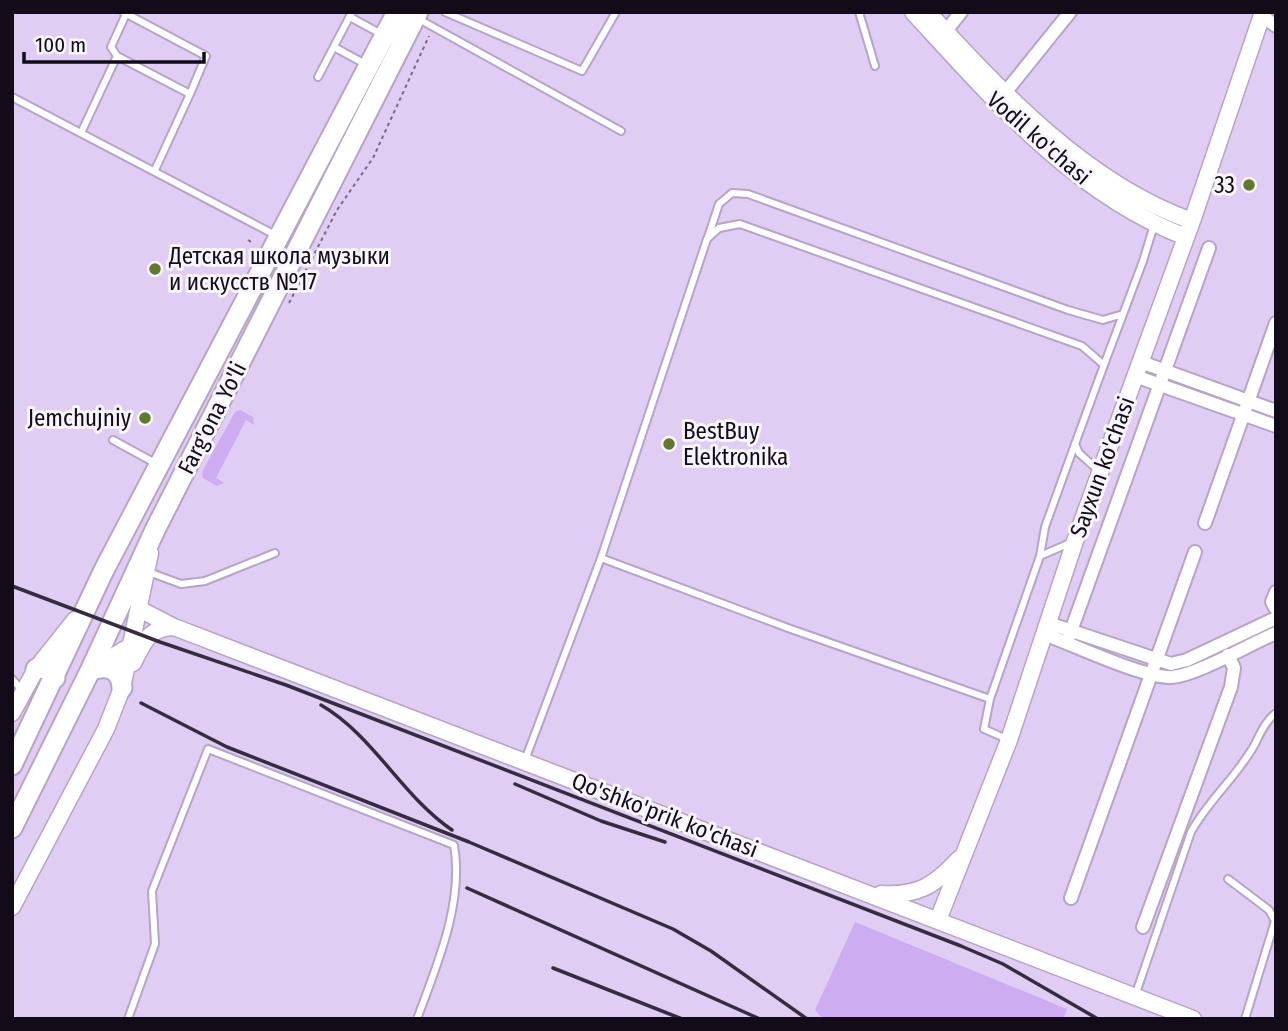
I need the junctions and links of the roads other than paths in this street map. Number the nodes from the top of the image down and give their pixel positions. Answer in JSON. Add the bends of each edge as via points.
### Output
{"nodes":[{"id":1,"x":445,"y":12,"type":"edge"},
{"id":2,"x":616,"y":12,"type":"edge"},
{"id":3,"x":859,"y":12,"type":"edge"},
{"id":4,"x":913,"y":12,"type":"edge"},
{"id":5,"x":928,"y":12,"type":"edge"},
{"id":6,"x":961,"y":12,"type":"edge"},
{"id":7,"x":1070,"y":12,"type":"edge"},
{"id":8,"x":125,"y":13,"type":"edge"},
{"id":9,"x":410,"y":14,"type":"edge"},
{"id":10,"x":1262,"y":14,"type":"edge"},
{"id":11,"x":351,"y":15,"type":"edge"},
{"id":12,"x":1276,"y":26,"type":"edge"},
{"id":13,"x":946,"y":32,"type":"junction"},
{"id":14,"x":385,"y":36,"type":"junction"},
{"id":15,"x":334,"y":47,"type":"junction"},
{"id":16,"x":117,"y":56,"type":"junction"},
{"id":17,"x":369,"y":66,"type":"junction"},
{"id":18,"x":875,"y":66,"type":"dead end"},
{"id":19,"x":318,"y":77,"type":"dead end"},
{"id":20,"x":191,"y":94,"type":"junction"},
{"id":21,"x":1004,"y":94,"type":"junction"},
{"id":22,"x":13,"y":100,"type":"edge"},
{"id":23,"x":621,"y":131,"type":"dead end"},
{"id":24,"x":80,"y":133,"type":"junction"},
{"id":25,"x":155,"y":170,"type":"junction"},
{"id":26,"x":1154,"y":225,"type":"junction"},
{"id":27,"x":1189,"y":229,"type":"junction"},
{"id":28,"x":279,"y":238,"type":"junction"},
{"id":29,"x":707,"y":239,"type":"junction"},
{"id":30,"x":1209,"y":248,"type":"dead end"},
{"id":31,"x":1123,"y":314,"type":"junction"},
{"id":32,"x":1276,"y":323,"type":"edge"},
{"id":33,"x":1104,"y":365,"type":"junction"},
{"id":34,"x":1138,"y":369,"type":"junction"},
{"id":35,"x":1165,"y":371,"type":"junction"},
{"id":36,"x":1160,"y":385,"type":"junction"},
{"id":37,"x":1248,"y":401,"type":"junction"},
{"id":38,"x":1276,"y":411,"type":"edge"},
{"id":39,"x":1243,"y":415,"type":"junction"},
{"id":40,"x":1276,"y":426,"type":"edge"},
{"id":41,"x":113,"y":440,"type":"dead end"},
{"id":42,"x":1075,"y":444,"type":"junction"},
{"id":43,"x":160,"y":466,"type":"junction"},
{"id":44,"x":1101,"y":473,"type":"junction"},
{"id":45,"x":1205,"y":523,"type":"dead end"},
{"id":46,"x":1075,"y":541,"type":"junction"},
{"id":47,"x":1195,"y":552,"type":"dead end"},
{"id":48,"x":275,"y":553,"type":"dead end"},
{"id":49,"x":1040,"y":556,"type":"junction"},
{"id":50,"x":601,"y":558,"type":"junction"},
{"id":51,"x":142,"y":570,"type":"junction"},
{"id":52,"x":1276,"y":592,"type":"edge"},
{"id":53,"x":89,"y":602,"type":"junction"},
{"id":54,"x":139,"y":609,"type":"junction"},
{"id":55,"x":1276,"y":609,"type":"edge"},
{"id":56,"x":1276,"y":618,"type":"edge"},
{"id":57,"x":174,"y":627,"type":"junction"},
{"id":58,"x":1046,"y":628,"type":"junction"},
{"id":59,"x":1276,"y":632,"type":"edge"},
{"id":60,"x":1069,"y":636,"type":"junction"},
{"id":61,"x":146,"y":637,"type":"junction"},
{"id":62,"x":131,"y":646,"type":"junction"},
{"id":63,"x":1228,"y":655,"type":"junction"},
{"id":64,"x":1156,"y":659,"type":"junction"},
{"id":65,"x":36,"y":669,"type":"junction"},
{"id":66,"x":90,"y":671,"type":"junction"},
{"id":67,"x":1150,"y":674,"type":"junction"},
{"id":68,"x":55,"y":678,"type":"junction"},
{"id":69,"x":18,"y":685,"type":"edge"},
{"id":70,"x":122,"y":688,"type":"junction"},
{"id":71,"x":990,"y":699,"type":"junction"},
{"id":72,"x":12,"y":713,"type":"edge"},
{"id":73,"x":1276,"y":713,"type":"edge"},
{"id":74,"x":1009,"y":740,"type":"junction"},
{"id":75,"x":524,"y":762,"type":"junction"},
{"id":76,"x":12,"y":765,"type":"edge"},
{"id":77,"x":12,"y":828,"type":"edge"},
{"id":78,"x":963,"y":855,"type":"junction"},
{"id":79,"x":1228,"y":879,"type":"dead end"},
{"id":80,"x":866,"y":891,"type":"junction"},
{"id":81,"x":1071,"y":898,"type":"dead end"},
{"id":82,"x":12,"y":907,"type":"edge"},
{"id":83,"x":938,"y":920,"type":"junction"},
{"id":84,"x":1143,"y":927,"type":"dead end"},
{"id":85,"x":1134,"y":997,"type":"junction"},
{"id":86,"x":128,"y":1019,"type":"edge"},
{"id":87,"x":417,"y":1019,"type":"edge"},
{"id":88,"x":1193,"y":1019,"type":"edge"},
{"id":89,"x":1245,"y":1019,"type":"edge"}],
"edges":[{"from":1,"to":2,"type":"lane","via":[[582,71]]},
{"from":3,"to":18,"type":"lane"},
{"from":4,"to":26,"type":"street","name":"Vodil ko'chasi","via":[[1025,130],[1103,192]]},
{"from":5,"to":13,"type":"street","name":"Vodil ko'chasi"},
{"from":6,"to":13,"type":"street"},
{"from":7,"to":21,"type":"street"},
{"from":8,"to":16,"type":"lane","via":[[111,47]]},
{"from":8,"to":20,"type":"lane","via":[[206,56]]},
{"from":9,"to":14,"type":"main road","name":"Farg'ona Yo'li"},
{"from":9,"to":23,"type":"lane"},
{"from":9,"to":51,"type":"main road","name":"Farg'ona Yo'li","via":[[155,530]]},
{"from":10,"to":12,"type":"street"},
{"from":10,"to":27,"type":"street","name":"Sayxun ko'chasi"},
{"from":11,"to":14,"type":"lane"},
{"from":11,"to":15,"type":"lane"},
{"from":13,"to":21,"type":"street","name":"Vodil ko'chasi"},
{"from":14,"to":17,"type":"main road","name":"Farg'ona Yo'li"},
{"from":15,"to":17,"type":"lane"},
{"from":15,"to":19,"type":"lane"},
{"from":16,"to":20,"type":"lane"},
{"from":16,"to":24,"type":"lane"},
{"from":17,"to":28,"type":"main road","name":"Farg'ona Yo'li"},
{"from":20,"to":25,"type":"lane"},
{"from":21,"to":27,"type":"street","name":"Vodil ko'chasi","via":[[1115,183]]},
{"from":22,"to":24,"type":"lane"},
{"from":24,"to":25,"type":"lane"},
{"from":25,"to":28,"type":"lane"},
{"from":26,"to":27,"type":"street","name":"Vodil ko'chasi"},
{"from":26,"to":31,"type":"lane"},
{"from":27,"to":34,"type":"street","name":"Sayxun ko'chasi"},
{"from":28,"to":43,"type":"main road","name":"Farg'ona Yo'li"},
{"from":29,"to":31,"type":"lane","via":[[719,204],[732,193],[748,194],[1068,310],[1103,320]]},
{"from":29,"to":33,"type":"lane","via":[[719,228],[740,224],[1082,346]]},
{"from":29,"to":50,"type":"lane"},
{"from":30,"to":35,"type":"street"},
{"from":31,"to":33,"type":"lane"},
{"from":32,"to":37,"type":"street"},
{"from":33,"to":42,"type":"lane"},
{"from":34,"to":35,"type":"street"},
{"from":34,"to":36,"type":"street"},
{"from":34,"to":44,"type":"street","name":"Sayxun ko'chasi"},
{"from":35,"to":36,"type":"street"},
{"from":35,"to":37,"type":"street"},
{"from":36,"to":39,"type":"street"},
{"from":36,"to":60,"type":"street"},
{"from":37,"to":38,"type":"street"},
{"from":37,"to":39,"type":"street"},
{"from":39,"to":40,"type":"street"},
{"from":39,"to":45,"type":"street"},
{"from":41,"to":43,"type":"lane"},
{"from":42,"to":44,"type":"lane"},
{"from":42,"to":49,"type":"lane","via":[[1045,527]]},
{"from":43,"to":53,"type":"main road","name":"Farg'ona Yo'li"},
{"from":44,"to":46,"type":"street","name":"Sayxun ko'chasi"},
{"from":46,"to":49,"type":"lane"},
{"from":46,"to":58,"type":"street","name":"Sayxun ko'chasi"},
{"from":47,"to":64,"type":"street"},
{"from":48,"to":51,"type":"lane","via":[[205,581],[181,584]]},
{"from":49,"to":71,"type":"lane"},
{"from":50,"to":71,"type":"lane"},
{"from":50,"to":75,"type":"lane"},
{"from":51,"to":54,"type":"street"},
{"from":51,"to":66,"type":"main road","name":"Farg'ona Yo'li"},
{"from":52,"to":55,"type":"street","via":[[1272,602]]},
{"from":53,"to":65,"type":"street"},
{"from":53,"to":68,"type":"main road","name":"Farg'ona Yo'li"},
{"from":54,"to":57,"type":"street","name":"Qo'shko'prik ko'chasi"},
{"from":54,"to":62,"type":"street"},
{"from":56,"to":64,"type":"street","via":[[1187,660],[1171,664]]},
{"from":57,"to":61,"type":"street"},
{"from":57,"to":75,"type":"street","name":"Qo'shko'prik ko'chasi"},
{"from":58,"to":60,"type":"street"},
{"from":58,"to":74,"type":"street","name":"Sayxun ko'chasi"},
{"from":59,"to":63,"type":"street"},
{"from":60,"to":64,"type":"street"},
{"from":60,"to":67,"type":"street"},
{"from":61,"to":62,"type":"street"},
{"from":61,"to":70,"type":"street"},
{"from":62,"to":66,"type":"street"},
{"from":62,"to":70,"type":"street"},
{"from":63,"to":67,"type":"street","via":[[1173,677]]},
{"from":63,"to":84,"type":"street","via":[[1234,668],[1231,687]]},
{"from":64,"to":67,"type":"street"},
{"from":65,"to":68,"type":"main road","via":[[49,667]]},
{"from":65,"to":69,"type":"street"},
{"from":66,"to":70,"type":"main road","via":[[113,669]]},
{"from":66,"to":77,"type":"main road","name":"Farg'ona Yo'li"},
{"from":67,"to":81,"type":"street"},
{"from":68,"to":76,"type":"main road","name":"Farg'ona Yo'li"},
{"from":69,"to":72,"type":"street"},
{"from":70,"to":82,"type":"street","via":[[106,729]]},
{"from":71,"to":74,"type":"lane","via":[[984,729]]},
{"from":73,"to":85,"type":"lane","via":[[1191,832]]},
{"from":74,"to":78,"type":"street","name":"Sayxun ko'chasi"},
{"from":75,"to":80,"type":"street","name":"Qo'shko'prik ko'chasi"},
{"from":78,"to":80,"type":"street","via":[[921,890],[895,894]]},
{"from":78,"to":83,"type":"street","name":"Sayxun ko'chasi"},
{"from":79,"to":89,"type":"lane","via":[[1269,910],[1275,921]]},
{"from":80,"to":83,"type":"street","name":"Qo'shko'prik ko'chasi"},
{"from":83,"to":85,"type":"street","name":"Qo'shko'prik ko'chasi"},
{"from":85,"to":88,"type":"street","name":"Qo'shko'prik ko'chasi"},
{"from":86,"to":87,"type":"lane","via":[[155,944],[152,891],[208,750],[454,845],[458,868],[454,898],[436,969]]}]}
